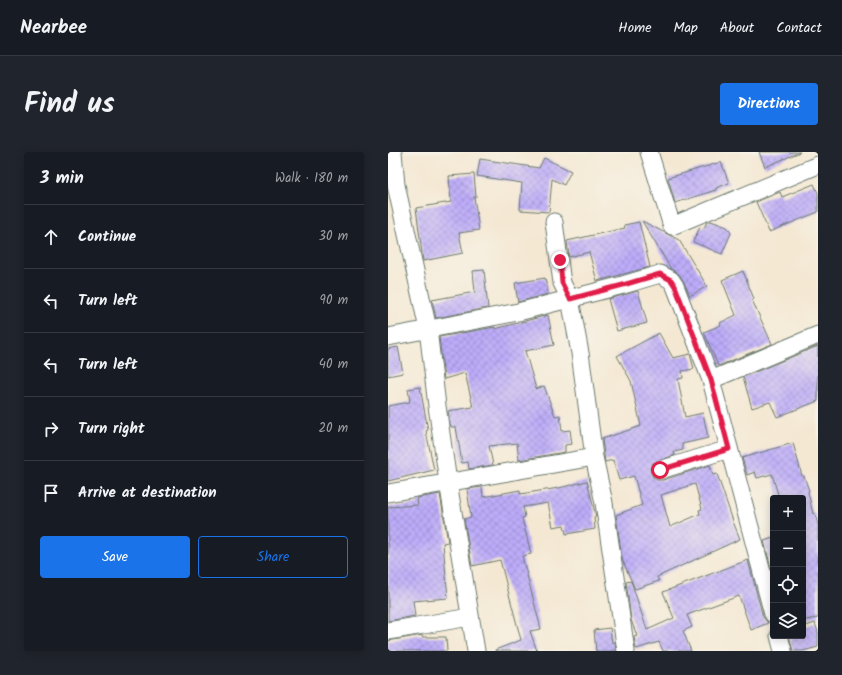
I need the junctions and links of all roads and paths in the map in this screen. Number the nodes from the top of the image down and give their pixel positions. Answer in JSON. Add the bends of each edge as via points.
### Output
{"nodes":[{"id":1,"x":393,"y":152,"type":"edge"},
{"id":2,"x":649,"y":152,"type":"edge"},
{"id":3,"x":816,"y":160,"type":"edge"},
{"id":4,"x":392,"y":186,"type":"edge"},
{"id":5,"x":554,"y":222,"type":"dead end"},
{"id":6,"x":570,"y":299,"type":"junction"},
{"id":7,"x":428,"y":328,"type":"junction"},
{"id":8,"x":818,"y":335,"type":"edge"},
{"id":9,"x":388,"y":337,"type":"edge"},
{"id":10,"x":711,"y":380,"type":"junction"},
{"id":11,"x":729,"y":449,"type":"junction"},
{"id":12,"x":594,"y":457,"type":"junction"},
{"id":13,"x":660,"y":470,"type":"dead end"},
{"id":14,"x":448,"y":482,"type":"junction"},
{"id":15,"x":388,"y":493,"type":"edge"},
{"id":16,"x":770,"y":603,"type":"edge"},
{"id":17,"x":470,"y":617,"type":"junction"},
{"id":18,"x":388,"y":631,"type":"edge"},
{"id":19,"x":780,"y":639,"type":"edge"},
{"id":20,"x":476,"y":651,"type":"edge"},
{"id":21,"x":626,"y":651,"type":"edge"},
{"id":22,"x":783,"y":651,"type":"edge"}],
"edges":[{"from":1,"to":4,"type":"street"},
{"from":2,"to":3,"type":"street","via":[[672,226]]},
{"from":4,"to":7,"type":"street"},
{"from":5,"to":6,"type":"street","via":[[562,283]]},
{"from":6,"to":7,"type":"street","via":[[518,312]]},
{"from":6,"to":10,"type":"street","via":[[660,274],[666,276],[675,286]]},
{"from":6,"to":12,"type":"street"},
{"from":7,"to":9,"type":"street"},
{"from":7,"to":14,"type":"street"},
{"from":8,"to":10,"type":"street"},
{"from":10,"to":11,"type":"street"},
{"from":11,"to":13,"type":"street"},
{"from":11,"to":16,"type":"street"},
{"from":12,"to":14,"type":"street"},
{"from":12,"to":21,"type":"street","via":[[604,503]]},
{"from":14,"to":15,"type":"street"},
{"from":14,"to":17,"type":"street"},
{"from":17,"to":18,"type":"street"},
{"from":17,"to":20,"type":"street"},
{"from":19,"to":22,"type":"street"}]}
